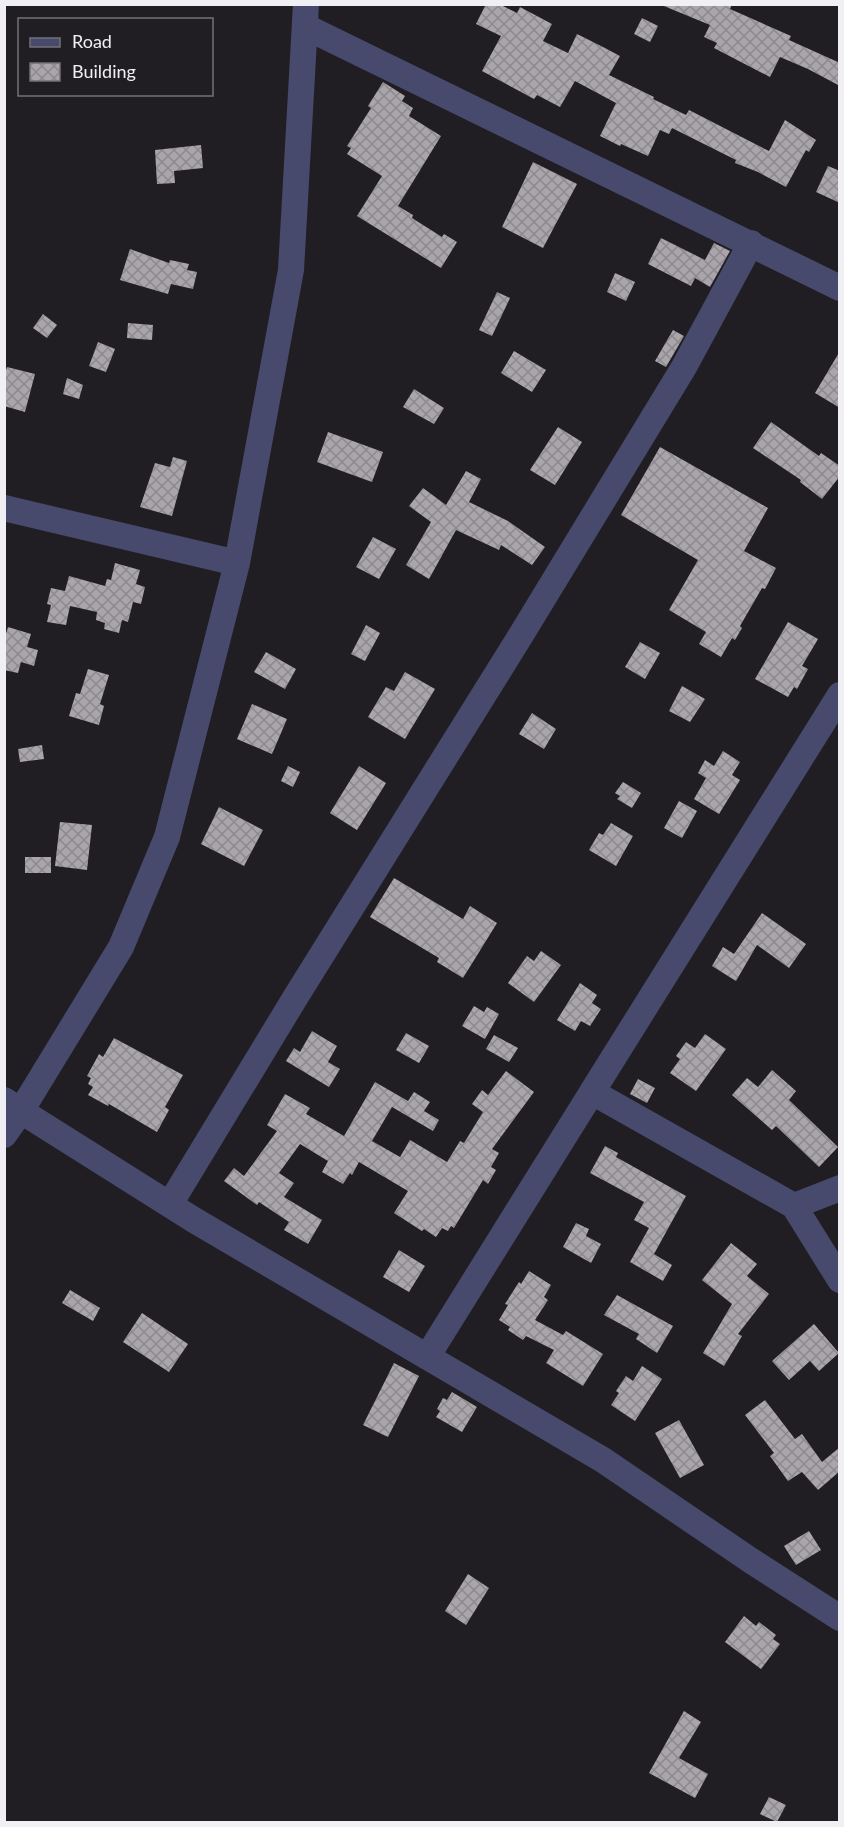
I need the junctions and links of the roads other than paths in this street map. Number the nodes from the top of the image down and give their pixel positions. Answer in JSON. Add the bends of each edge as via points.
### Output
{"nodes":[{"id":1,"x":306,"y":16,"type":"edge"},
{"id":2,"x":750,"y":243,"type":"junction"},
{"id":3,"x":840,"y":288,"type":"edge"},
{"id":4,"x":4,"y":508,"type":"edge"},
{"id":5,"x":237,"y":563,"type":"junction"},
{"id":6,"x":840,"y":695,"type":"edge"},
{"id":7,"x":592,"y":1092,"type":"junction"},
{"id":8,"x":13,"y":1106,"type":"edge"},
{"id":9,"x":4,"y":1136,"type":"edge"},
{"id":10,"x":840,"y":1188,"type":"edge"},
{"id":11,"x":170,"y":1204,"type":"junction"},
{"id":12,"x":794,"y":1206,"type":"junction"},
{"id":13,"x":840,"y":1280,"type":"edge"},
{"id":14,"x":427,"y":1357,"type":"junction"},
{"id":15,"x":840,"y":1618,"type":"edge"}],
"edges":[{"from":1,"to":2,"type":"street"},
{"from":1,"to":5,"type":"street","via":[[291,270]]},
{"from":2,"to":3,"type":"street"},
{"from":2,"to":11,"type":"street","via":[[684,367]]},
{"from":4,"to":5,"type":"street"},
{"from":5,"to":8,"type":"street","via":[[167,837],[121,947]]},
{"from":6,"to":7,"type":"street"},
{"from":7,"to":12,"type":"street"},
{"from":7,"to":14,"type":"street"},
{"from":8,"to":9,"type":"street"},
{"from":8,"to":11,"type":"street"},
{"from":10,"to":12,"type":"street"},
{"from":11,"to":14,"type":"street"},
{"from":12,"to":13,"type":"street"},
{"from":14,"to":15,"type":"street","via":[[603,1460]]}]}
